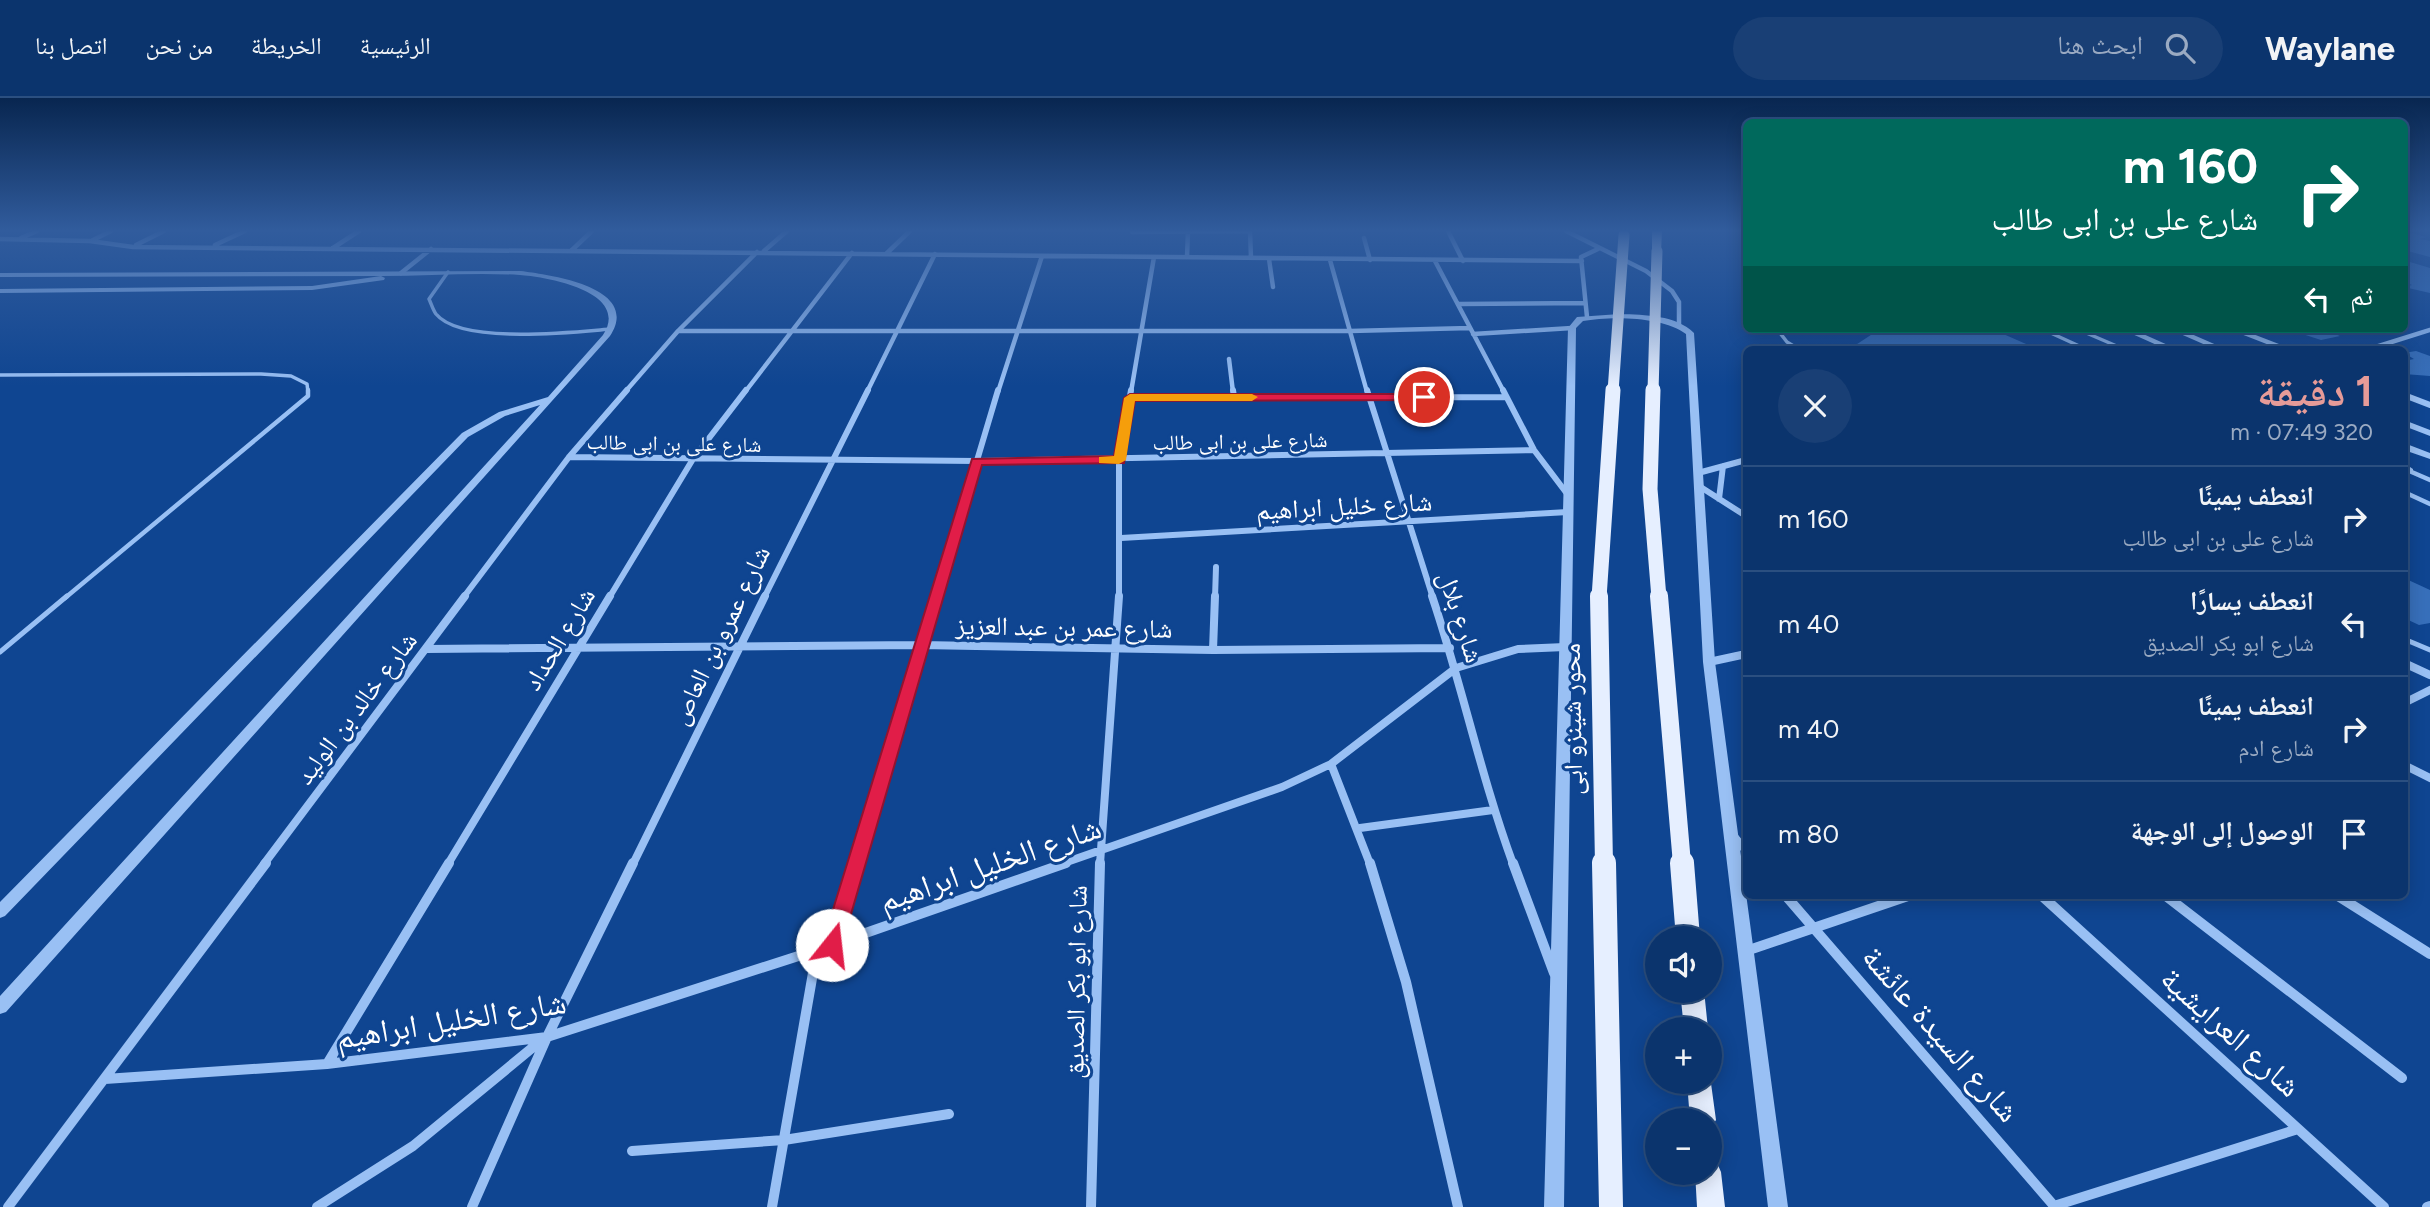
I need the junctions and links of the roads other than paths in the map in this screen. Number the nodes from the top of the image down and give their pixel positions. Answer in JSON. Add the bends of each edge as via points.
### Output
{"nodes":[{"id":1,"x":359,"y":283,"type":"edge"},
{"id":2,"x":440,"y":283,"type":"edge"},
{"id":3,"x":568,"y":283,"type":"edge"},
{"id":4,"x":728,"y":283,"type":"edge"},
{"id":5,"x":829,"y":283,"type":"edge"},
{"id":6,"x":920,"y":283,"type":"edge"},
{"id":7,"x":1033,"y":283,"type":"edge"},
{"id":8,"x":1149,"y":283,"type":"edge"},
{"id":9,"x":1272,"y":283,"type":"edge"},
{"id":10,"x":1336,"y":283,"type":"edge"},
{"id":11,"x":1447,"y":283,"type":"edge"},
{"id":12,"x":1584,"y":283,"type":"edge"},
{"id":13,"x":1620,"y":283,"type":"edge"},
{"id":14,"x":1656,"y":283,"type":"edge"},
{"id":15,"x":1662,"y":283,"type":"edge"},
{"id":16,"x":1273,"y":287,"type":"dead end"},
{"id":17,"x":0,"y":291,"type":"edge"},
{"id":18,"x":1459,"y":304,"type":"junction"},
{"id":19,"x":1586,"y":310,"type":"junction"},
{"id":20,"x":1679,"y":324,"type":"junction"},
{"id":21,"x":1470,"y":328,"type":"junction"},
{"id":22,"x":1572,"y":328,"type":"junction"},
{"id":23,"x":611,"y":329,"type":"junction"},
{"id":24,"x":793,"y":330,"type":"junction"},
{"id":25,"x":898,"y":330,"type":"junction"},
{"id":26,"x":2430,"y":330,"type":"edge"},
{"id":27,"x":678,"y":331,"type":"junction"},
{"id":28,"x":1016,"y":331,"type":"junction"},
{"id":29,"x":1141,"y":331,"type":"junction"},
{"id":30,"x":1350,"y":331,"type":"junction"},
{"id":31,"x":1780,"y":333,"type":"edge"},
{"id":32,"x":2051,"y":333,"type":"edge"},
{"id":33,"x":2086,"y":333,"type":"edge"},
{"id":34,"x":2135,"y":333,"type":"edge"},
{"id":35,"x":2183,"y":333,"type":"edge"},
{"id":36,"x":2244,"y":333,"type":"edge"},
{"id":37,"x":1473,"y":334,"type":"junction"},
{"id":38,"x":1794,"y":346,"type":"edge"},
{"id":39,"x":2079,"y":346,"type":"edge"},
{"id":40,"x":2117,"y":346,"type":"edge"},
{"id":41,"x":2165,"y":346,"type":"edge"},
{"id":42,"x":2214,"y":346,"type":"edge"},
{"id":43,"x":2278,"y":346,"type":"edge"},
{"id":44,"x":2379,"y":346,"type":"edge"},
{"id":45,"x":1229,"y":359,"type":"dead end"},
{"id":46,"x":0,"y":375,"type":"edge"},
{"id":47,"x":1234,"y":397,"type":"junction"},
{"id":48,"x":1369,"y":397,"type":"junction"},
{"id":49,"x":1505,"y":397,"type":"junction"},
{"id":50,"x":2408,"y":397,"type":"edge"},
{"id":51,"x":1130,"y":398,"type":"junction"},
{"id":52,"x":550,"y":399,"type":"junction"},
{"id":53,"x":2430,"y":405,"type":"edge"},
{"id":54,"x":2408,"y":425,"type":"edge"},
{"id":55,"x":2430,"y":433,"type":"edge"},
{"id":56,"x":2408,"y":448,"type":"edge"},
{"id":57,"x":1534,"y":450,"type":"junction"},
{"id":58,"x":1385,"y":454,"type":"junction"},
{"id":59,"x":2430,"y":456,"type":"edge"},
{"id":60,"x":569,"y":457,"type":"junction"},
{"id":61,"x":693,"y":459,"type":"junction"},
{"id":62,"x":831,"y":460,"type":"junction"},
{"id":63,"x":1119,"y":460,"type":"junction"},
{"id":64,"x":977,"y":461,"type":"junction"},
{"id":65,"x":1743,"y":461,"type":"edge"},
{"id":66,"x":1723,"y":466,"type":"junction"},
{"id":67,"x":2408,"y":470,"type":"edge"},
{"id":68,"x":1698,"y":479,"type":"junction"},
{"id":69,"x":2430,"y":480,"type":"edge"},
{"id":70,"x":2408,"y":494,"type":"edge"},
{"id":71,"x":1568,"y":495,"type":"junction"},
{"id":72,"x":1719,"y":499,"type":"junction"},
{"id":73,"x":2430,"y":504,"type":"edge"},
{"id":74,"x":1568,"y":512,"type":"junction"},
{"id":75,"x":1743,"y":514,"type":"edge"},
{"id":76,"x":1408,"y":523,"type":"junction"},
{"id":77,"x":1121,"y":538,"type":"junction"},
{"id":78,"x":1216,"y":567,"type":"dead end"},
{"id":79,"x":2408,"y":641,"type":"edge"},
{"id":80,"x":921,"y":645,"type":"junction"},
{"id":81,"x":737,"y":647,"type":"junction"},
{"id":82,"x":1565,"y":647,"type":"junction"},
{"id":83,"x":577,"y":648,"type":"junction"},
{"id":84,"x":1117,"y":648,"type":"junction"},
{"id":85,"x":1450,"y":648,"type":"junction"},
{"id":86,"x":426,"y":649,"type":"junction"},
{"id":87,"x":1213,"y":650,"type":"junction"},
{"id":88,"x":2430,"y":650,"type":"edge"},
{"id":89,"x":0,"y":652,"type":"edge"},
{"id":90,"x":1743,"y":655,"type":"edge"},
{"id":91,"x":1709,"y":662,"type":"junction"},
{"id":92,"x":2408,"y":665,"type":"edge"},
{"id":93,"x":1456,"y":668,"type":"junction"},
{"id":94,"x":2430,"y":675,"type":"edge"},
{"id":95,"x":2430,"y":690,"type":"edge"},
{"id":96,"x":2408,"y":701,"type":"edge"},
{"id":97,"x":1331,"y":764,"type":"junction"},
{"id":98,"x":2408,"y":767,"type":"edge"},
{"id":99,"x":2430,"y":778,"type":"edge"},
{"id":100,"x":1493,"y":810,"type":"junction"},
{"id":101,"x":1360,"y":828,"type":"junction"},
{"id":102,"x":1730,"y":832,"type":"junction"},
{"id":103,"x":1743,"y":847,"type":"edge"},
{"id":104,"x":1100,"y":852,"type":"junction"},
{"id":105,"x":1789,"y":899,"type":"edge"},
{"id":106,"x":1900,"y":899,"type":"edge"},
{"id":107,"x":2045,"y":899,"type":"edge"},
{"id":108,"x":2170,"y":899,"type":"edge"},
{"id":109,"x":2343,"y":899,"type":"edge"},
{"id":110,"x":0,"y":912,"type":"edge"},
{"id":111,"x":1687,"y":926,"type":"edge"},
{"id":112,"x":1815,"y":929,"type":"junction"},
{"id":113,"x":832,"y":945,"type":"junction"},
{"id":114,"x":817,"y":950,"type":"junction"},
{"id":115,"x":1745,"y":952,"type":"junction"},
{"id":116,"x":2430,"y":954,"type":"edge"},
{"id":117,"x":1559,"y":985,"type":"junction"},
{"id":118,"x":0,"y":1007,"type":"edge"},
{"id":119,"x":547,"y":1037,"type":"junction"},
{"id":120,"x":327,"y":1064,"type":"junction"},
{"id":121,"x":2402,"y":1078,"type":"dead end"},
{"id":122,"x":106,"y":1079,"type":"junction"},
{"id":123,"x":949,"y":1114,"type":"dead end"},
{"id":124,"x":2298,"y":1129,"type":"junction"},
{"id":125,"x":784,"y":1140,"type":"junction"},
{"id":126,"x":632,"y":1152,"type":"dead end"},
{"id":127,"x":1709,"y":1185,"type":"edge"},
{"id":128,"x":2054,"y":1206,"type":"edge"},
{"id":129,"x":8,"y":1207,"type":"edge"},
{"id":130,"x":317,"y":1207,"type":"edge"},
{"id":131,"x":472,"y":1207,"type":"edge"},
{"id":132,"x":772,"y":1207,"type":"edge"},
{"id":133,"x":1091,"y":1207,"type":"edge"},
{"id":134,"x":1458,"y":1207,"type":"edge"},
{"id":135,"x":1554,"y":1207,"type":"edge"},
{"id":136,"x":1611,"y":1207,"type":"edge"},
{"id":137,"x":1711,"y":1207,"type":"edge"},
{"id":138,"x":1778,"y":1207,"type":"edge"},
{"id":139,"x":2384,"y":1207,"type":"edge"}],
"edges":[{"from":1,"to":17,"type":"street","via":[[312,288]]},
{"from":2,"to":23,"type":"lane","via":[[430,306],[439,318],[462,328],[519,334]]},
{"from":3,"to":23,"type":"street","via":[[603,298],[612,312]]},
{"from":4,"to":27,"type":"street","name":"شارع خالد بن الوليد"},
{"from":5,"to":24,"type":"street","name":"شارع الحداد"},
{"from":6,"to":25,"type":"street","name":"شارع عمرو بن العاص"},
{"from":7,"to":28,"type":"street"},
{"from":8,"to":29,"type":"street","name":"شارع ابو بكر الصديق"},
{"from":9,"to":16,"type":"street"},
{"from":10,"to":30,"type":"street","name":"شارع بلال"},
{"from":11,"to":18,"type":"street"},
{"from":12,"to":19,"type":"street"},
{"from":13,"to":136,"type":"main road","name":"محور شينزو ابى","bridge":true,"via":[[1598,581]]},
{"from":14,"to":111,"type":"main road","bridge":true,"via":[[1650,489]]},
{"from":15,"to":20,"type":"street","via":[[1679,304]]},
{"from":18,"to":19,"type":"street"},
{"from":18,"to":21,"type":"street"},
{"from":19,"to":20,"type":"street"},
{"from":19,"to":22,"type":"street"},
{"from":20,"to":68,"type":"street","via":[[1690,333]]},
{"from":21,"to":30,"type":"street"},
{"from":21,"to":37,"type":"street"},
{"from":22,"to":37,"type":"street"},
{"from":22,"to":71,"type":"street"},
{"from":23,"to":52,"type":"street"},
{"from":24,"to":25,"type":"street"},
{"from":24,"to":27,"type":"street"},
{"from":24,"to":61,"type":"street","name":"شارع الحداد"},
{"from":25,"to":28,"type":"street"},
{"from":25,"to":62,"type":"street","name":"شارع عمرو بن العاص"},
{"from":26,"to":44,"type":"street"},
{"from":27,"to":60,"type":"street","name":"شارع خالد بن الوليد"},
{"from":28,"to":29,"type":"street"},
{"from":28,"to":64,"type":"street"},
{"from":29,"to":30,"type":"street"},
{"from":29,"to":51,"type":"street","name":"شارع ابو بكر الصديق"},
{"from":30,"to":48,"type":"street","name":"شارع بلال"},
{"from":31,"to":38,"type":"lane"},
{"from":32,"to":39,"type":"lane"},
{"from":33,"to":40,"type":"lane"},
{"from":34,"to":41,"type":"street"},
{"from":35,"to":42,"type":"street"},
{"from":36,"to":43,"type":"street"},
{"from":37,"to":49,"type":"street"},
{"from":45,"to":47,"type":"street"},
{"from":46,"to":89,"type":"lane","via":[[261,374],[290,376],[307,384],[308,396]]},
{"from":47,"to":48,"type":"street"},
{"from":47,"to":51,"type":"street"},
{"from":48,"to":49,"type":"street"},
{"from":48,"to":58,"type":"street","name":"شارع بلال"},
{"from":49,"to":57,"type":"street"},
{"from":50,"to":53,"type":"street"},
{"from":51,"to":63,"type":"street","name":"شارع ابو بكر الصديق"},
{"from":52,"to":110,"type":"street","via":[[502,414],[465,435]]},
{"from":52,"to":118,"type":"street"},
{"from":54,"to":55,"type":"street"},
{"from":56,"to":59,"type":"street"},
{"from":57,"to":58,"type":"street","name":"شارع على بن ابى طالب"},
{"from":57,"to":71,"type":"street"},
{"from":58,"to":63,"type":"street","name":"شارع على بن ابى طالب"},
{"from":58,"to":76,"type":"street","name":"شارع بلال"},
{"from":60,"to":61,"type":"street","name":"شارع على بن ابى طالب"},
{"from":60,"to":86,"type":"street","name":"شارع خالد بن الوليد"},
{"from":61,"to":62,"type":"street","name":"شارع على بن ابى طالب"},
{"from":61,"to":83,"type":"street","name":"شارع الحداد"},
{"from":62,"to":64,"type":"street","name":"شارع على بن ابى طالب"},
{"from":62,"to":81,"type":"street","name":"شارع عمرو بن العاص"},
{"from":63,"to":64,"type":"street","name":"شارع على بن ابى طالب"},
{"from":63,"to":77,"type":"street","name":"شارع ابو بكر الصديق"},
{"from":64,"to":80,"type":"street"},
{"from":65,"to":66,"type":"street"},
{"from":66,"to":68,"type":"street"},
{"from":66,"to":72,"type":"street"},
{"from":67,"to":69,"type":"lane"},
{"from":68,"to":72,"type":"street"},
{"from":68,"to":91,"type":"street"},
{"from":70,"to":73,"type":"lane"},
{"from":71,"to":74,"type":"street"},
{"from":72,"to":75,"type":"street"},
{"from":74,"to":76,"type":"street","name":"شارع خليل ابراهيم"},
{"from":74,"to":82,"type":"street"},
{"from":76,"to":77,"type":"street","name":"شارع خليل ابراهيم"},
{"from":76,"to":85,"type":"street","name":"شارع بلال"},
{"from":77,"to":84,"type":"street","name":"شارع ابو بكر الصديق"},
{"from":78,"to":87,"type":"street"},
{"from":79,"to":88,"type":"lane"},
{"from":80,"to":81,"type":"street","name":"شارع عمر بن عبد العزيز"},
{"from":80,"to":84,"type":"street","name":"شارع عمر بن عبد العزيز"},
{"from":80,"to":113,"type":"street"},
{"from":81,"to":83,"type":"street","name":"شارع عمر بن عبد العزيز"},
{"from":81,"to":119,"type":"street","name":"شارع عمرو بن العاص"},
{"from":82,"to":93,"type":"street","name":"شارع الخليل ابراهيم","via":[[1518,649]]},
{"from":82,"to":117,"type":"street"},
{"from":83,"to":86,"type":"street","name":"شارع عمر بن عبد العزيز"},
{"from":83,"to":120,"type":"street","name":"شارع الحداد"},
{"from":84,"to":87,"type":"street","name":"شارع عمر بن عبد العزيز"},
{"from":84,"to":104,"type":"street","name":"شارع ابو بكر الصديق"},
{"from":85,"to":87,"type":"street","name":"شارع عمر بن عبد العزيز"},
{"from":85,"to":93,"type":"street","name":"شارع بلال"},
{"from":86,"to":122,"type":"street","name":"شارع خالد بن الوليد"},
{"from":90,"to":91,"type":"street"},
{"from":91,"to":102,"type":"street"},
{"from":92,"to":94,"type":"street"},
{"from":93,"to":97,"type":"street","name":"شارع الخليل ابراهيم"},
{"from":93,"to":100,"type":"street","name":"شارع بلال"},
{"from":95,"to":96,"type":"street"},
{"from":97,"to":101,"type":"street"},
{"from":97,"to":104,"type":"street","name":"شارع الخليل ابراهيم","via":[[1282,787]]},
{"from":98,"to":99,"type":"street"},
{"from":100,"to":101,"type":"street"},
{"from":100,"to":117,"type":"street","name":"شارع بلال"},
{"from":101,"to":134,"type":"street","via":[[1407,983]]},
{"from":102,"to":103,"type":"street"},
{"from":102,"to":115,"type":"street"},
{"from":104,"to":113,"type":"street","name":"شارع الخليل ابراهيم"},
{"from":104,"to":133,"type":"street","name":"شارع ابو بكر الصديق"},
{"from":105,"to":112,"type":"street","name":"شارع السيدة عائشة"},
{"from":106,"to":112,"type":"street"},
{"from":107,"to":124,"type":"street","name":"شارع العرايشية"},
{"from":108,"to":121,"type":"street"},
{"from":109,"to":116,"type":"street"},
{"from":112,"to":115,"type":"street"},
{"from":112,"to":128,"type":"street","name":"شارع السيدة عائشة"},
{"from":113,"to":114,"type":"street","name":"شارع الخليل ابراهيم"},
{"from":114,"to":119,"type":"street","name":"شارع الخليل ابراهيم"},
{"from":114,"to":125,"type":"street"},
{"from":115,"to":138,"type":"street"},
{"from":117,"to":135,"type":"street"},
{"from":119,"to":120,"type":"street","name":"شارع الخليل ابراهيم"},
{"from":119,"to":130,"type":"street","via":[[413,1146]]},
{"from":119,"to":131,"type":"street","name":"شارع عمرو بن العاص"},
{"from":120,"to":122,"type":"street","name":"شارع الخليل ابراهيم"},
{"from":122,"to":129,"type":"street","name":"شارع خالد بن الوليد"},
{"from":123,"to":125,"type":"street"},
{"from":124,"to":128,"type":"street"},
{"from":124,"to":139,"type":"street","name":"شارع العرايشية"},
{"from":125,"to":126,"type":"street"},
{"from":125,"to":132,"type":"street"},
{"from":127,"to":137,"type":"main road"}]}
